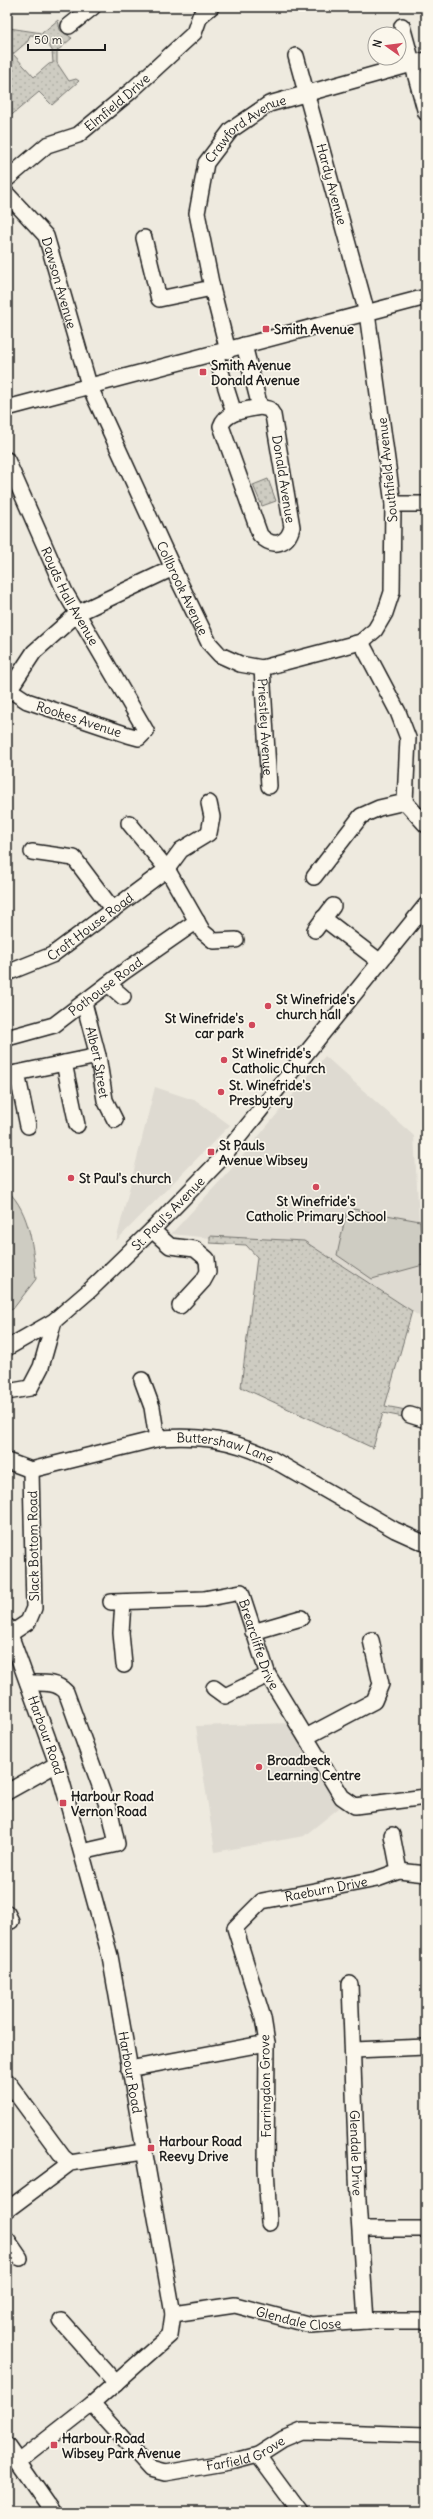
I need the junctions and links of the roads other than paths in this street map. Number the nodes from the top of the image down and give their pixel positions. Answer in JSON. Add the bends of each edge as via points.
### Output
{"nodes":[{"id":1,"x":93,"y":7,"type":"edge"},
{"id":2,"x":201,"y":10,"type":"edge"},
{"id":3,"x":69,"y":26,"type":"dead end"},
{"id":4,"x":407,"y":36,"type":"edge"},
{"id":5,"x":296,"y":56,"type":"dead end"},
{"id":6,"x":419,"y":61,"type":"edge"},
{"id":7,"x":307,"y":92,"type":"junction"},
{"id":8,"x":426,"y":113,"type":"edge"},
{"id":9,"x":7,"y":179,"type":"edge"},
{"id":10,"x":7,"y":194,"type":"edge"},
{"id":11,"x":144,"y":238,"type":"dead end"},
{"id":12,"x":212,"y":288,"type":"junction"},
{"id":13,"x":426,"y":297,"type":"edge"},
{"id":14,"x":367,"y":313,"type":"junction"},
{"id":15,"x":244,"y":345,"type":"junction"},
{"id":16,"x":221,"y":352,"type":"junction"},
{"id":17,"x":89,"y":385,"type":"junction"},
{"id":18,"x":260,"y":407,"type":"junction"},
{"id":19,"x":7,"y":408,"type":"edge"},
{"id":20,"x":234,"y":413,"type":"junction"},
{"id":21,"x":7,"y":460,"type":"edge"},
{"id":22,"x":393,"y":504,"type":"junction"},
{"id":23,"x":426,"y":504,"type":"edge"},
{"id":24,"x":173,"y":568,"type":"junction"},
{"id":25,"x":78,"y":613,"type":"junction"},
{"id":26,"x":361,"y":642,"type":"junction"},
{"id":27,"x":262,"y":668,"type":"junction"},
{"id":28,"x":8,"y":689,"type":"edge"},
{"id":29,"x":145,"y":726,"type":"joint"},
{"id":30,"x":269,"y":786,"type":"dead end"},
{"id":31,"x":405,"y":802,"type":"junction"},
{"id":32,"x":210,"y":803,"type":"dead end"},
{"id":33,"x":129,"y":823,"type":"dead end"},
{"id":34,"x":426,"y":825,"type":"edge"},
{"id":35,"x":32,"y":852,"type":"dead end"},
{"id":36,"x":167,"y":869,"type":"junction"},
{"id":37,"x":314,"y":877,"type":"dead end"},
{"id":38,"x":426,"y":905,"type":"edge"},
{"id":39,"x":333,"y":906,"type":"dead end"},
{"id":40,"x":113,"y":910,"type":"junction"},
{"id":41,"x":197,"y":921,"type":"junction"},
{"id":42,"x":236,"y":940,"type":"dead end"},
{"id":43,"x":379,"y":961,"type":"junction"},
{"id":44,"x":7,"y":973,"type":"edge"},
{"id":45,"x":108,"y":984,"type":"junction"},
{"id":46,"x":123,"y":997,"type":"dead end"},
{"id":47,"x":84,"y":1003,"type":"junction"},
{"id":48,"x":7,"y":1038,"type":"edge"},
{"id":49,"x":98,"y":1056,"type":"junction"},
{"id":50,"x":64,"y":1063,"type":"junction"},
{"id":51,"x":12,"y":1074,"type":"edge"},
{"id":52,"x":115,"y":1120,"type":"dead end"},
{"id":53,"x":77,"y":1125,"type":"dead end"},
{"id":54,"x":28,"y":1126,"type":"dead end"},
{"id":55,"x":152,"y":1230,"type":"junction"},
{"id":56,"x":180,"y":1306,"type":"dead end"},
{"id":57,"x":54,"y":1321,"type":"junction"},
{"id":58,"x":7,"y":1348,"type":"edge"},
{"id":59,"x":142,"y":1380,"type":"dead end"},
{"id":60,"x":7,"y":1392,"type":"edge"},
{"id":61,"x":410,"y":1415,"type":"dead end"},
{"id":62,"x":426,"y":1420,"type":"edge"},
{"id":63,"x":157,"y":1439,"type":"junction"},
{"id":64,"x":7,"y":1461,"type":"edge"},
{"id":65,"x":31,"y":1470,"type":"junction"},
{"id":66,"x":426,"y":1544,"type":"edge"},
{"id":67,"x":301,"y":1618,"type":"dead end"},
{"id":68,"x":253,"y":1632,"type":"junction"},
{"id":69,"x":10,"y":1638,"type":"edge"},
{"id":70,"x":371,"y":1640,"type":"dead end"},
{"id":71,"x":124,"y":1664,"type":"dead end"},
{"id":72,"x":268,"y":1675,"type":"junction"},
{"id":73,"x":28,"y":1683,"type":"junction"},
{"id":74,"x":214,"y":1688,"type":"dead end"},
{"id":75,"x":306,"y":1737,"type":"junction"},
{"id":76,"x":57,"y":1764,"type":"junction"},
{"id":77,"x":7,"y":1792,"type":"edge"},
{"id":78,"x":426,"y":1797,"type":"edge"},
{"id":79,"x":392,"y":1835,"type":"dead end"},
{"id":80,"x":82,"y":1852,"type":"junction"},
{"id":81,"x":399,"y":1871,"type":"junction"},
{"id":82,"x":426,"y":1874,"type":"edge"},
{"id":83,"x":235,"y":1928,"type":"joint"},
{"id":84,"x":350,"y":1984,"type":"dead end"},
{"id":85,"x":267,"y":2043,"type":"junction"},
{"id":86,"x":426,"y":2047,"type":"edge"},
{"id":87,"x":354,"y":2050,"type":"junction"},
{"id":88,"x":129,"y":2069,"type":"junction"},
{"id":89,"x":7,"y":2081,"type":"edge"},
{"id":90,"x":143,"y":2152,"type":"junction"},
{"id":91,"x":70,"y":2163,"type":"junction"},
{"id":92,"x":7,"y":2210,"type":"edge"},
{"id":93,"x":269,"y":2223,"type":"dead end"},
{"id":94,"x":362,"y":2229,"type":"junction"},
{"id":95,"x":426,"y":2229,"type":"edge"},
{"id":96,"x":7,"y":2239,"type":"edge"},
{"id":97,"x":20,"y":2258,"type":"dead end"},
{"id":98,"x":173,"y":2314,"type":"junction"},
{"id":99,"x":61,"y":2321,"type":"dead end"},
{"id":100,"x":366,"y":2321,"type":"junction"},
{"id":101,"x":426,"y":2321,"type":"edge"},
{"id":102,"x":116,"y":2383,"type":"junction"},
{"id":103,"x":92,"y":2404,"type":"junction"},
{"id":104,"x":426,"y":2435,"type":"edge"},
{"id":105,"x":7,"y":2446,"type":"edge"},
{"id":106,"x":258,"y":2455,"type":"junction"},
{"id":107,"x":18,"y":2462,"type":"junction"},
{"id":108,"x":53,"y":2512,"type":"edge"},
{"id":109,"x":300,"y":2512,"type":"edge"}],
"edges":[{"from":1,"to":3,"type":"street"},
{"from":2,"to":9,"type":"street","name":"Elmfield Drive","via":[[194,33],[131,91],[78,135],[47,145]]},
{"from":4,"to":6,"type":"street"},
{"from":5,"to":7,"type":"street","name":"Hardy Avenue"},
{"from":6,"to":7,"type":"street","name":"Crawford Avenue"},
{"from":6,"to":8,"type":"street"},
{"from":7,"to":12,"type":"street","name":"Crawford Avenue","via":[[269,104],[230,130],[206,164],[197,213]]},
{"from":7,"to":14,"type":"street","name":"Hardy Avenue"},
{"from":10,"to":17,"type":"street","name":"Dawson Avenue","via":[[46,236]]},
{"from":11,"to":12,"type":"street","via":[[159,299]]},
{"from":12,"to":16,"type":"street","name":"Crawford Avenue"},
{"from":13,"to":14,"type":"street"},
{"from":14,"to":15,"type":"street"},
{"from":14,"to":22,"type":"street","name":"Southfield Avenue"},
{"from":15,"to":16,"type":"street"},
{"from":15,"to":18,"type":"street"},
{"from":16,"to":17,"type":"street"},
{"from":16,"to":20,"type":"street"},
{"from":17,"to":19,"type":"street"},
{"from":17,"to":24,"type":"street","name":"Collbrook Avenue"},
{"from":18,"to":20,"type":"street"},
{"from":18,"to":20,"type":"street","name":"Donald Avenue","via":[[269,409],[273,415],[292,527],[285,542],[278,544],[264,540],[260,535],[221,426],[222,421]]},
{"from":21,"to":25,"type":"street","name":"Royds Hall Avenue","via":[[65,592]]},
{"from":22,"to":23,"type":"street"},
{"from":22,"to":26,"type":"street","name":"Southfield Avenue","via":[[392,592],[385,613],[375,630]]},
{"from":24,"to":25,"type":"street"},
{"from":24,"to":27,"type":"street","name":"Collbrook Avenue","via":[[209,643],[220,655],[240,664]]},
{"from":25,"to":28,"type":"street","via":[[34,652]]},
{"from":25,"to":29,"type":"street","name":"Royds Hall Avenue"},
{"from":26,"to":27,"type":"street","name":"Collbrook Avenue"},
{"from":26,"to":31,"type":"street","via":[[398,712],[408,738]]},
{"from":27,"to":30,"type":"street","name":"Priestley Avenue"},
{"from":28,"to":29,"type":"street","name":"Rookes Avenue","via":[[27,701],[139,738],[146,731]]},
{"from":31,"to":34,"type":"street"},
{"from":31,"to":37,"type":"street","via":[[379,808],[361,816]]},
{"from":32,"to":36,"type":"street","name":"Croft House Road","via":[[212,817],[209,833],[181,850]]},
{"from":33,"to":36,"type":"street"},
{"from":35,"to":40,"type":"street","via":[[74,858]]},
{"from":36,"to":40,"type":"street","name":"Croft House Road"},
{"from":36,"to":41,"type":"street"},
{"from":38,"to":43,"type":"street","name":"St. Paul's Avenue"},
{"from":39,"to":43,"type":"street","via":[[319,924]]},
{"from":40,"to":44,"type":"street","name":"Croft House Road","via":[[52,955]]},
{"from":41,"to":42,"type":"street","via":[[214,941]]},
{"from":41,"to":45,"type":"street","name":"Pothouse Road"},
{"from":43,"to":55,"type":"street","name":"St. Paul's Avenue","via":[[220,1160]]},
{"from":45,"to":46,"type":"street"},
{"from":45,"to":47,"type":"street","name":"Pothouse Road"},
{"from":47,"to":48,"type":"street","name":"Pothouse Road","via":[[54,1025]]},
{"from":47,"to":49,"type":"street","name":"Albert Street"},
{"from":49,"to":50,"type":"street"},
{"from":49,"to":52,"type":"street","name":"Albert Street","via":[[105,1100]]},
{"from":50,"to":51,"type":"street"},
{"from":50,"to":53,"type":"street"},
{"from":51,"to":54,"type":"street"},
{"from":55,"to":56,"type":"street","via":[[170,1246],[195,1249],[207,1259],[208,1272],[203,1281]]},
{"from":55,"to":57,"type":"street","name":"St. Paul's Avenue"},
{"from":57,"to":58,"type":"street","name":"St. Paul's Avenue"},
{"from":57,"to":60,"type":"street","via":[[41,1367],[30,1388]]},
{"from":59,"to":63,"type":"street","via":[[152,1408]]},
{"from":61,"to":62,"type":"street"},
{"from":63,"to":65,"type":"street","name":"Buttershaw Lane"},
{"from":63,"to":66,"type":"street","name":"Buttershaw Lane","via":[[209,1437],[249,1448],[395,1530]]},
{"from":64,"to":65,"type":"street"},
{"from":65,"to":69,"type":"street","name":"Slack Bottom Road","via":[[34,1608],[28,1622]]},
{"from":67,"to":68,"type":"street"},
{"from":68,"to":71,"type":"street","name":"Brearcliffe Drive","via":[[241,1592],[204,1599],[117,1602]]},
{"from":68,"to":72,"type":"street","name":"Brearcliffe Drive"},
{"from":69,"to":73,"type":"street","name":"Harbour Road"},
{"from":70,"to":75,"type":"street","via":[[381,1684],[374,1701]]},
{"from":72,"to":74,"type":"street","via":[[225,1696]]},
{"from":72,"to":75,"type":"street","name":"Brearcliffe Drive"},
{"from":73,"to":76,"type":"street","name":"Harbour Road"},
{"from":73,"to":80,"type":"street","via":[[55,1684],[66,1692],[111,1816],[117,1844]]},
{"from":75,"to":78,"type":"street","name":"Brearcliffe Drive","via":[[342,1797],[355,1806]]},
{"from":76,"to":77,"type":"street"},
{"from":76,"to":80,"type":"street","name":"Harbour Road"},
{"from":79,"to":81,"type":"street"},
{"from":80,"to":88,"type":"street","name":"Harbour Road","via":[[110,1956]]},
{"from":81,"to":82,"type":"street","name":"Raeburn Drive"},
{"from":81,"to":83,"type":"street","name":"Raeburn Drive","via":[[377,1879],[262,1902]]},
{"from":83,"to":85,"type":"street","name":"Farringdon Grove","via":[[263,2018]]},
{"from":84,"to":87,"type":"street","name":"Glendale Drive"},
{"from":85,"to":88,"type":"street"},
{"from":85,"to":93,"type":"street","name":"Farringdon Grove","via":[[266,2167]]},
{"from":86,"to":87,"type":"street"},
{"from":87,"to":94,"type":"street","name":"Glendale Drive","via":[[358,2201]]},
{"from":88,"to":90,"type":"street","name":"Harbour Road"},
{"from":89,"to":91,"type":"street"},
{"from":90,"to":91,"type":"street"},
{"from":90,"to":98,"type":"street","name":"Harbour Road"},
{"from":91,"to":92,"type":"street"},
{"from":94,"to":95,"type":"street"},
{"from":94,"to":100,"type":"street","name":"Glendale Drive"},
{"from":96,"to":97,"type":"street"},
{"from":98,"to":100,"type":"street","name":"Glendale Close","via":[[235,2305],[311,2325]]},
{"from":98,"to":102,"type":"street","name":"Harbour Road","via":[[170,2335]]},
{"from":99,"to":102,"type":"street"},
{"from":100,"to":101,"type":"street","name":"Glendale Close"},
{"from":102,"to":103,"type":"street","name":"Harbour Road"},
{"from":103,"to":106,"type":"street","name":"Farfield Grove","via":[[150,2469],[165,2473],[235,2462]]},
{"from":103,"to":107,"type":"street","name":"Harbour Road"},
{"from":104,"to":106,"type":"street","name":"Farfield Grove","via":[[302,2431]]},
{"from":105,"to":107,"type":"street"},
{"from":106,"to":109,"type":"street"},
{"from":107,"to":108,"type":"street"}]}
